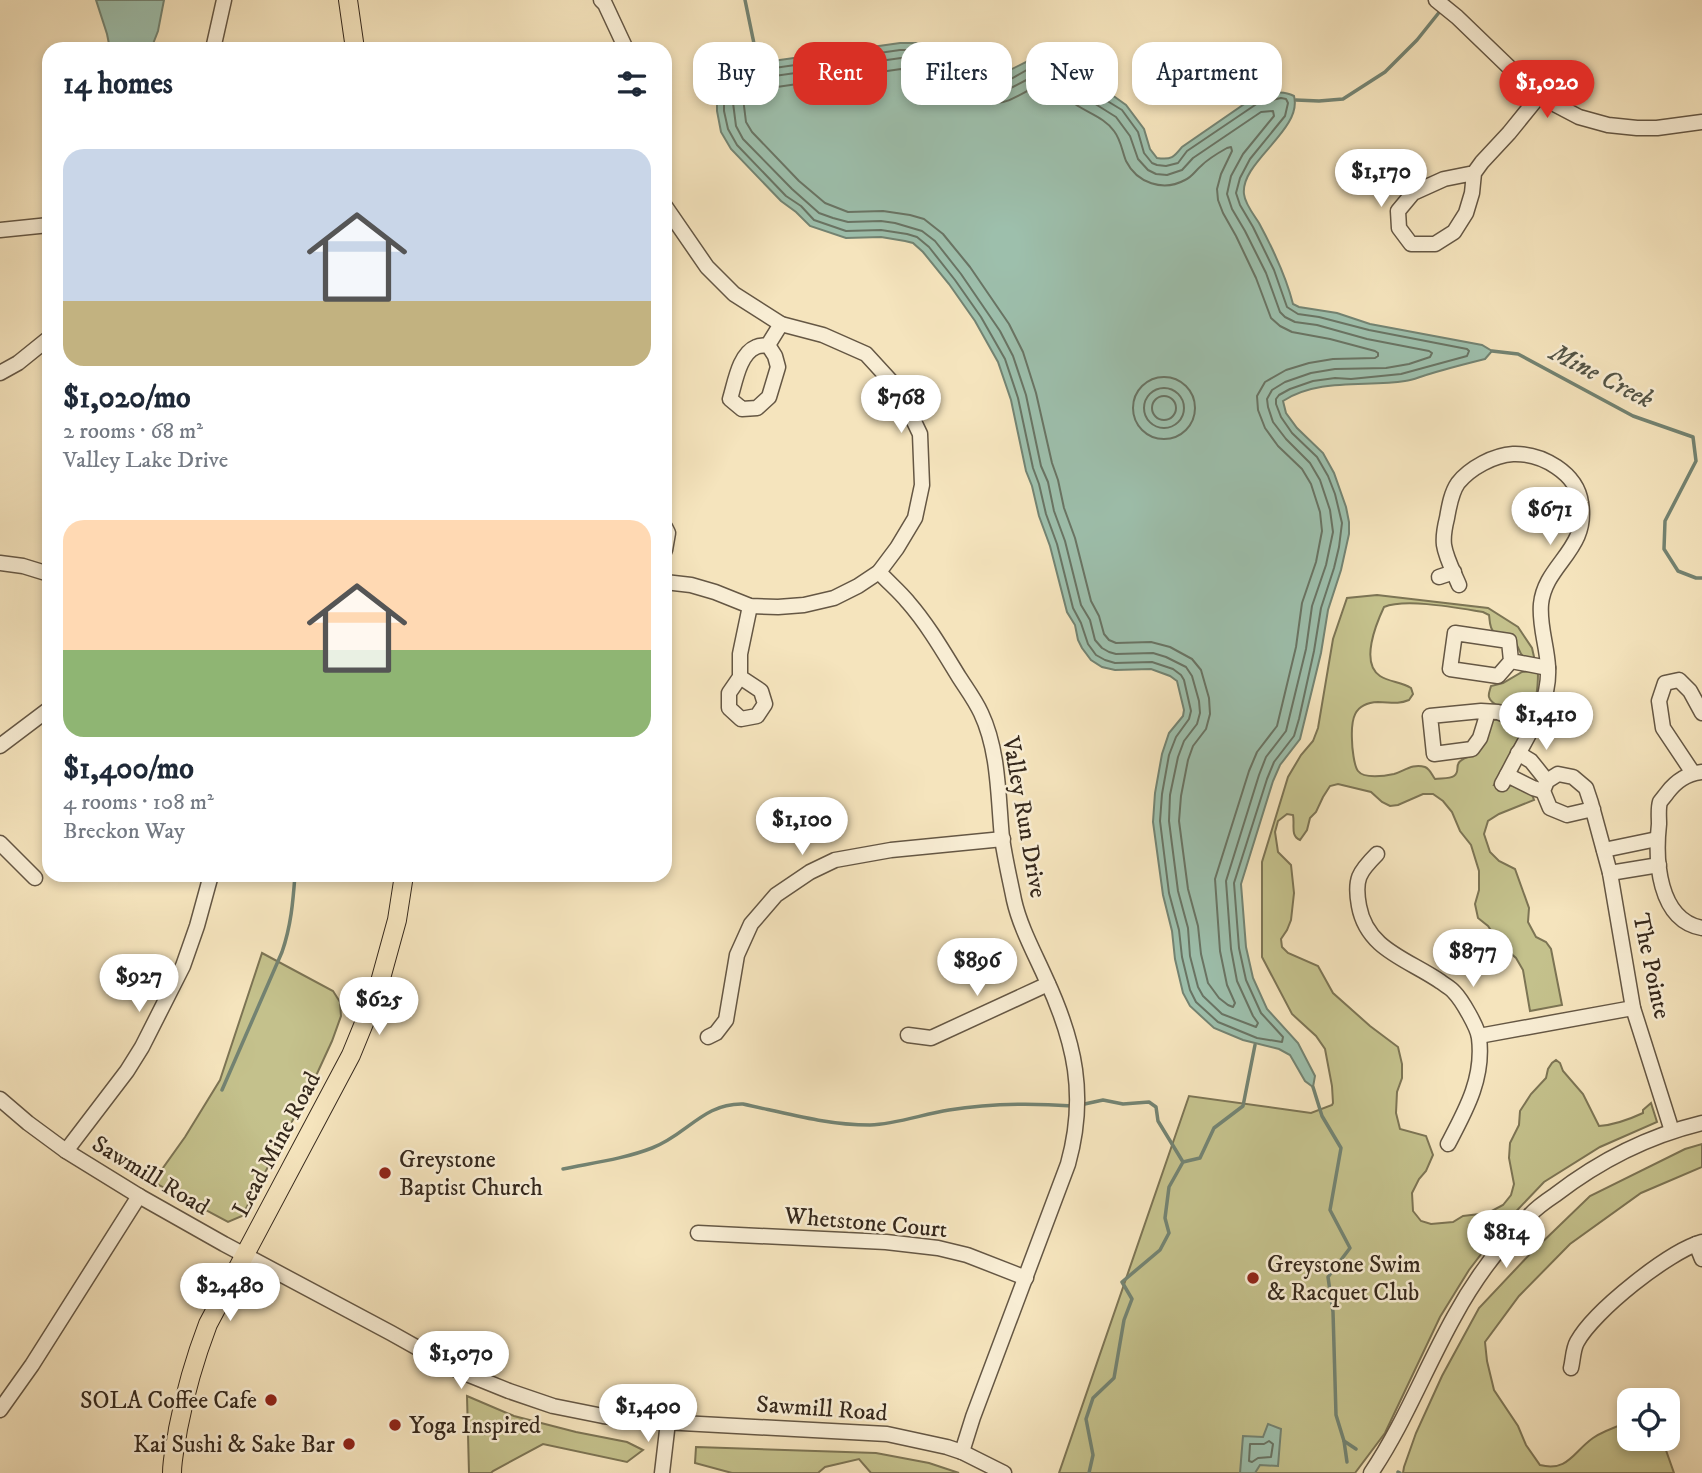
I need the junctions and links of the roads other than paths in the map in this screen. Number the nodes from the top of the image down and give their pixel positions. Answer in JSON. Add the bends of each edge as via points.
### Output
{"nodes":[{"id":1,"x":224,"y":0,"type":"edge"},
{"id":2,"x":348,"y":0,"type":"edge"},
{"id":3,"x":601,"y":0,"type":"edge"},
{"id":4,"x":1436,"y":0,"type":"edge"},
{"id":5,"x":215,"y":42,"type":"edge"},
{"id":6,"x":354,"y":42,"type":"edge"},
{"id":7,"x":623,"y":42,"type":"edge"},
{"id":8,"x":1539,"y":96,"type":"junction"},
{"id":9,"x":1702,"y":122,"type":"edge"},
{"id":10,"x":1474,"y":173,"type":"junction"},
{"id":11,"x":672,"y":216,"type":"edge"},
{"id":12,"x":42,"y":226,"type":"edge"},
{"id":13,"x":0,"y":230,"type":"edge"},
{"id":14,"x":781,"y":324,"type":"junction"},
{"id":15,"x":42,"y":344,"type":"edge"},
{"id":16,"x":768,"y":345,"type":"dead end"},
{"id":17,"x":0,"y":373,"type":"edge"},
{"id":18,"x":0,"y":563,"type":"edge"},
{"id":19,"x":42,"y":571,"type":"edge"},
{"id":20,"x":879,"y":572,"type":"junction"},
{"id":21,"x":1439,"y":577,"type":"dead end"},
{"id":22,"x":672,"y":583,"type":"edge"},
{"id":23,"x":750,"y":606,"type":"junction"},
{"id":24,"x":1511,"y":661,"type":"junction"},
{"id":25,"x":1548,"y":668,"type":"junction"},
{"id":26,"x":740,"y":677,"type":"dead end"},
{"id":27,"x":1488,"y":712,"type":"dead end"},
{"id":28,"x":1702,"y":713,"type":"edge"},
{"id":29,"x":42,"y":714,"type":"edge"},
{"id":30,"x":1533,"y":726,"type":"junction"},
{"id":31,"x":0,"y":746,"type":"edge"},
{"id":32,"x":1518,"y":753,"type":"junction"},
{"id":33,"x":1697,"y":773,"type":"edge"},
{"id":34,"x":1545,"y":786,"type":"junction"},
{"id":35,"x":1593,"y":809,"type":"junction"},
{"id":36,"x":1003,"y":839,"type":"junction"},
{"id":37,"x":1657,"y":839,"type":"junction"},
{"id":38,"x":0,"y":844,"type":"edge"},
{"id":39,"x":1604,"y":850,"type":"junction"},
{"id":40,"x":1377,"y":854,"type":"dead end"},
{"id":41,"x":1659,"y":865,"type":"junction"},
{"id":42,"x":1610,"y":873,"type":"junction"},
{"id":43,"x":35,"y":878,"type":"dead end"},
{"id":44,"x":209,"y":882,"type":"edge"},
{"id":45,"x":403,"y":882,"type":"edge"},
{"id":46,"x":1702,"y":928,"type":"edge"},
{"id":47,"x":1048,"y":984,"type":"junction"},
{"id":48,"x":1633,"y":1008,"type":"junction"},
{"id":49,"x":908,"y":1035,"type":"dead end"},
{"id":50,"x":1479,"y":1036,"type":"junction"},
{"id":51,"x":708,"y":1037,"type":"dead end"},
{"id":52,"x":0,"y":1099,"type":"edge"},
{"id":53,"x":1702,"y":1123,"type":"edge"},
{"id":54,"x":1672,"y":1131,"type":"junction"},
{"id":55,"x":1448,"y":1144,"type":"dead end"},
{"id":56,"x":66,"y":1150,"type":"junction"},
{"id":57,"x":139,"y":1196,"type":"junction"},
{"id":58,"x":698,"y":1233,"type":"dead end"},
{"id":59,"x":1699,"y":1243,"type":"edge"},
{"id":60,"x":244,"y":1255,"type":"junction"},
{"id":61,"x":1702,"y":1259,"type":"edge"},
{"id":62,"x":1026,"y":1278,"type":"junction"},
{"id":63,"x":1571,"y":1368,"type":"dead end"},
{"id":64,"x":0,"y":1410,"type":"edge"},
{"id":65,"x":668,"y":1422,"type":"junction"},
{"id":66,"x":962,"y":1452,"type":"junction"},
{"id":67,"x":172,"y":1473,"type":"edge"},
{"id":68,"x":663,"y":1473,"type":"edge"},
{"id":69,"x":1004,"y":1473,"type":"edge"},
{"id":70,"x":1371,"y":1473,"type":"edge"}],
"edges":[{"from":1,"to":5,"type":"street"},
{"from":2,"to":6,"type":"main road"},
{"from":3,"to":7,"type":"street"},
{"from":4,"to":8,"type":"street"},
{"from":8,"to":9,"type":"street","via":[[1579,117],[1608,125],[1657,128]]},
{"from":8,"to":10,"type":"street"},
{"from":10,"to":10,"type":"street","via":[[1444,178],[1413,193],[1398,211],[1399,228],[1411,244],[1436,244],[1454,232],[1466,213]]},
{"from":11,"to":14,"type":"street","via":[[708,268],[734,294]]},
{"from":12,"to":13,"type":"street"},
{"from":14,"to":16,"type":"street"},
{"from":14,"to":20,"type":"street","via":[[823,335],[866,354],[899,390],[920,434],[922,485],[915,518]]},
{"from":15,"to":17,"type":"street"},
{"from":18,"to":19,"type":"street"},
{"from":20,"to":23,"type":"street","via":[[834,598],[804,605]]},
{"from":20,"to":36,"type":"street","name":"Valley Run Drive","via":[[936,638],[981,714],[993,752]]},
{"from":21,"to":25,"type":"street","via":[[1456,578],[1444,545],[1450,502],[1458,483],[1475,468],[1514,454],[1547,461],[1567,475],[1581,502],[1580,528],[1576,542],[1545,586],[1541,603]]},
{"from":22,"to":23,"type":"street"},
{"from":23,"to":26,"type":"street"},
{"from":24,"to":24,"type":"street","via":[[1509,641],[1455,633],[1450,669],[1498,676]]},
{"from":24,"to":25,"type":"street"},
{"from":25,"to":30,"type":"street","via":[[1545,695]]},
{"from":27,"to":30,"type":"street"},
{"from":28,"to":33,"type":"street","via":[[1679,680],[1665,683],[1659,701],[1663,727]]},
{"from":29,"to":31,"type":"street"},
{"from":30,"to":32,"type":"street"},
{"from":32,"to":34,"type":"street","via":[[1531,761]]},
{"from":32,"to":34,"type":"street","via":[[1505,780],[1533,788]]},
{"from":33,"to":37,"type":"street","via":[[1675,782],[1660,802]]},
{"from":34,"to":35,"type":"street","via":[[1550,808],[1566,814]]},
{"from":34,"to":35,"type":"street","name":"The Pointe","via":[[1558,774],[1573,777],[1586,788]]},
{"from":35,"to":39,"type":"street","name":"The Pointe"},
{"from":36,"to":47,"type":"street","name":"Valley Run Drive","via":[[1015,905]]},
{"from":36,"to":51,"type":"street","via":[[891,850],[835,860],[810,872],[776,895],[751,924],[737,955],[726,1020]]},
{"from":37,"to":39,"type":"street"},
{"from":37,"to":41,"type":"street"},
{"from":38,"to":43,"type":"street"},
{"from":39,"to":42,"type":"street","name":"The Pointe"},
{"from":40,"to":50,"type":"street","via":[[1360,872],[1356,893],[1361,919],[1376,942],[1454,992]]},
{"from":41,"to":42,"type":"street"},
{"from":41,"to":46,"type":"street","via":[[1672,911]]},
{"from":42,"to":48,"type":"street","name":"The Pointe"},
{"from":44,"to":56,"type":"street","via":[[183,966],[142,1047]]},
{"from":45,"to":60,"type":"main road","name":"Lead Mine Road","via":[[378,989],[351,1055]]},
{"from":47,"to":49,"type":"street","via":[[931,1038]]},
{"from":47,"to":62,"type":"street","name":"Valley Run Drive","via":[[1073,1051],[1077,1124],[1068,1164]]},
{"from":48,"to":50,"type":"street"},
{"from":48,"to":54,"type":"street","name":"The Pointe"},
{"from":50,"to":55,"type":"street","via":[[1476,1082]]},
{"from":52,"to":56,"type":"street","name":"Sawmill Road"},
{"from":53,"to":54,"type":"street"},
{"from":54,"to":70,"type":"street","via":[[1579,1176],[1531,1213],[1479,1276]]},
{"from":56,"to":57,"type":"street","name":"Sawmill Road"},
{"from":57,"to":60,"type":"street","name":"Sawmill Road"},
{"from":57,"to":64,"type":"street"},
{"from":58,"to":62,"type":"street","name":"Whetstone Court","via":[[938,1248]]},
{"from":59,"to":61,"type":"street"},
{"from":59,"to":63,"type":"street","via":[[1656,1267],[1620,1295],[1576,1343]]},
{"from":60,"to":65,"type":"street","name":"Sawmill Road","via":[[488,1383],[554,1406]]},
{"from":60,"to":67,"type":"main road","name":"Lead Mine Road","via":[[194,1361]]},
{"from":62,"to":66,"type":"street","name":"Valley Run Drive"},
{"from":65,"to":66,"type":"street","name":"Sawmill Road","via":[[887,1434]]},
{"from":65,"to":68,"type":"street"},
{"from":66,"to":69,"type":"street","name":"Sawmill Road"}]}
